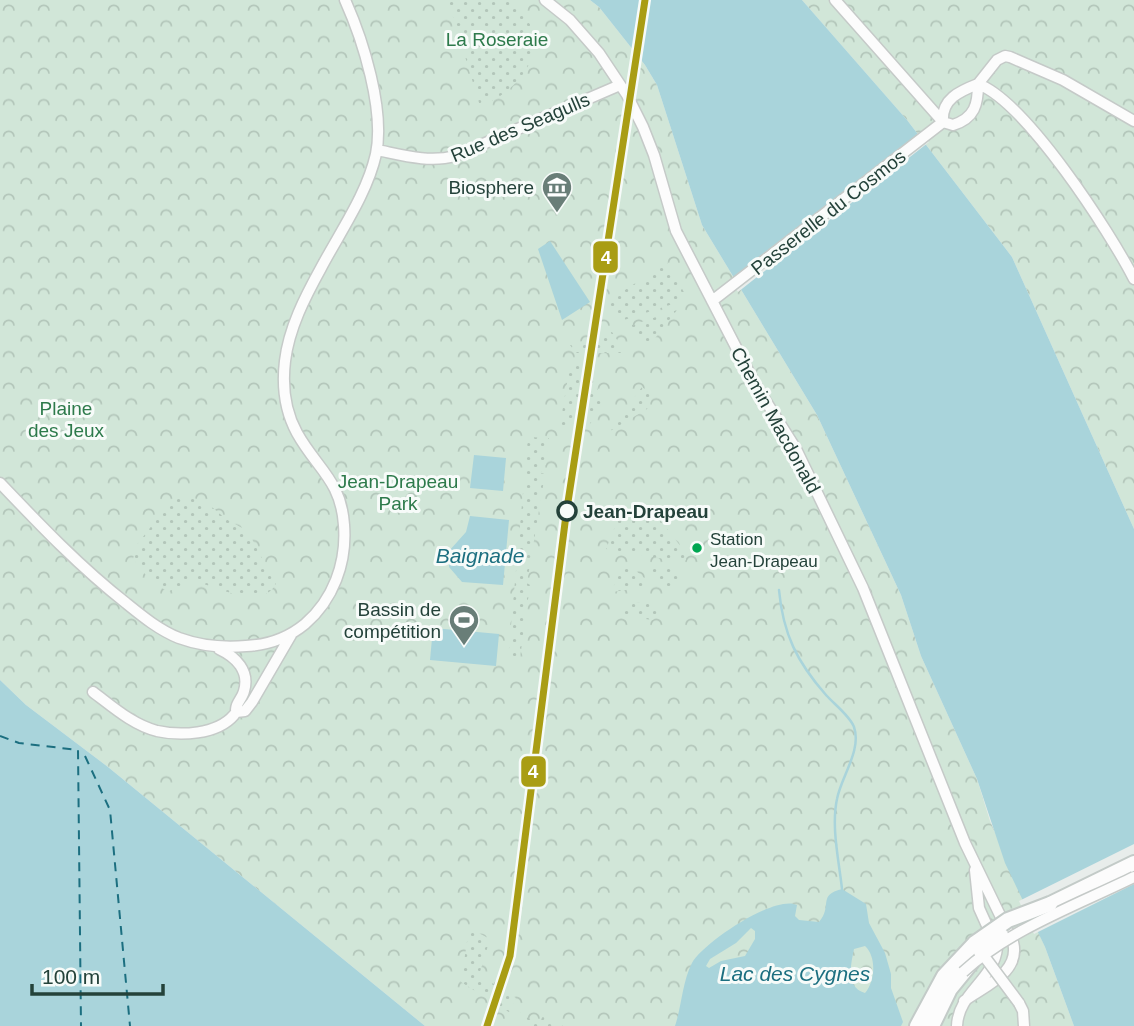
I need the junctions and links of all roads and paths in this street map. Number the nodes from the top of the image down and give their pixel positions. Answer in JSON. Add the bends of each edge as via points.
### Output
{"nodes":[{"id":1,"x":345,"y":0,"type":"edge"},
{"id":2,"x":545,"y":0,"type":"edge"},
{"id":3,"x":835,"y":0,"type":"edge"},
{"id":4,"x":978,"y":83,"type":"junction"},
{"id":5,"x":620,"y":85,"type":"junction"},
{"id":6,"x":1134,"y":121,"type":"edge"},
{"id":7,"x":939,"y":126,"type":"junction"},
{"id":8,"x":377,"y":150,"type":"junction"},
{"id":9,"x":1134,"y":279,"type":"edge"},
{"id":10,"x":712,"y":301,"type":"junction"},
{"id":11,"x":0,"y":482,"type":"edge"},
{"id":12,"x":291,"y":635,"type":"junction"},
{"id":13,"x":215,"y":647,"type":"junction"},
{"id":14,"x":93,"y":692,"type":"dead end"},
{"id":15,"x":236,"y":712,"type":"junction"},
{"id":16,"x":974,"y":862,"type":"junction"},
{"id":17,"x":1134,"y":863,"type":"edge"},
{"id":18,"x":1134,"y":877,"type":"edge"},
{"id":19,"x":980,"y":949,"type":"junction"},
{"id":20,"x":964,"y":1001,"type":"junction"},
{"id":21,"x":917,"y":1026,"type":"edge"},
{"id":22,"x":932,"y":1026,"type":"edge"},
{"id":23,"x":957,"y":1026,"type":"edge"},
{"id":24,"x":1024,"y":1026,"type":"edge"}],
"edges":[{"from":1,"to":8,"type":"street","via":[[370,70]]},
{"from":2,"to":5,"type":"street","name":"Chemin Macdonald","via":[[579,29]]},
{"from":3,"to":7,"type":"street"},
{"from":4,"to":6,"type":"street","via":[[997,60],[1010,57],[1063,80]]},
{"from":4,"to":7,"type":"street","via":[[947,102]]},
{"from":4,"to":7,"type":"street","via":[[975,111],[953,125]]},
{"from":4,"to":9,"type":"street","via":[[1010,106],[1047,148]]},
{"from":5,"to":8,"type":"street","name":"Rue des Seagulls","via":[[456,156],[423,159]]},
{"from":5,"to":10,"type":"street","name":"Chemin Macdonald","via":[[649,139],[676,231]]},
{"from":7,"to":10,"type":"street","name":"Passerelle du Cosmos"},
{"from":8,"to":12,"type":"street","via":[[358,199],[313,282],[286,352],[288,413],[338,492],[345,529],[337,581],[320,610]]},
{"from":10,"to":16,"type":"street","name":"Chemin Macdonald","via":[[755,384],[796,449],[863,587]]},
{"from":11,"to":13,"type":"street","via":[[91,575],[146,619],[179,638]]},
{"from":12,"to":13,"type":"street","via":[[255,646]]},
{"from":12,"to":15,"type":"street","via":[[252,702],[245,711]]},
{"from":13,"to":15,"type":"street","via":[[232,655],[243,669],[244,691]]},
{"from":14,"to":15,"type":"street","via":[[139,724],[170,733],[209,730]]},
{"from":16,"to":20,"type":"street","name":"Chemin Macdonald","via":[[979,908],[997,948],[995,962]]},
{"from":16,"to":20,"type":"street","name":"Chemin Macdonald","via":[[1016,954],[1006,971]]},
{"from":17,"to":19,"type":"street","bridge":true,"via":[[1008,920]]},
{"from":18,"to":19,"type":"street","bridge":true},
{"from":19,"to":21,"type":"street","via":[[944,976]]},
{"from":19,"to":22,"type":"street","bridge":true,"via":[[950,989]]},
{"from":19,"to":24,"type":"street","bridge":true,"via":[[1019,1003]]},
{"from":20,"to":23,"type":"street","name":"Chemin Macdonald"}]}
